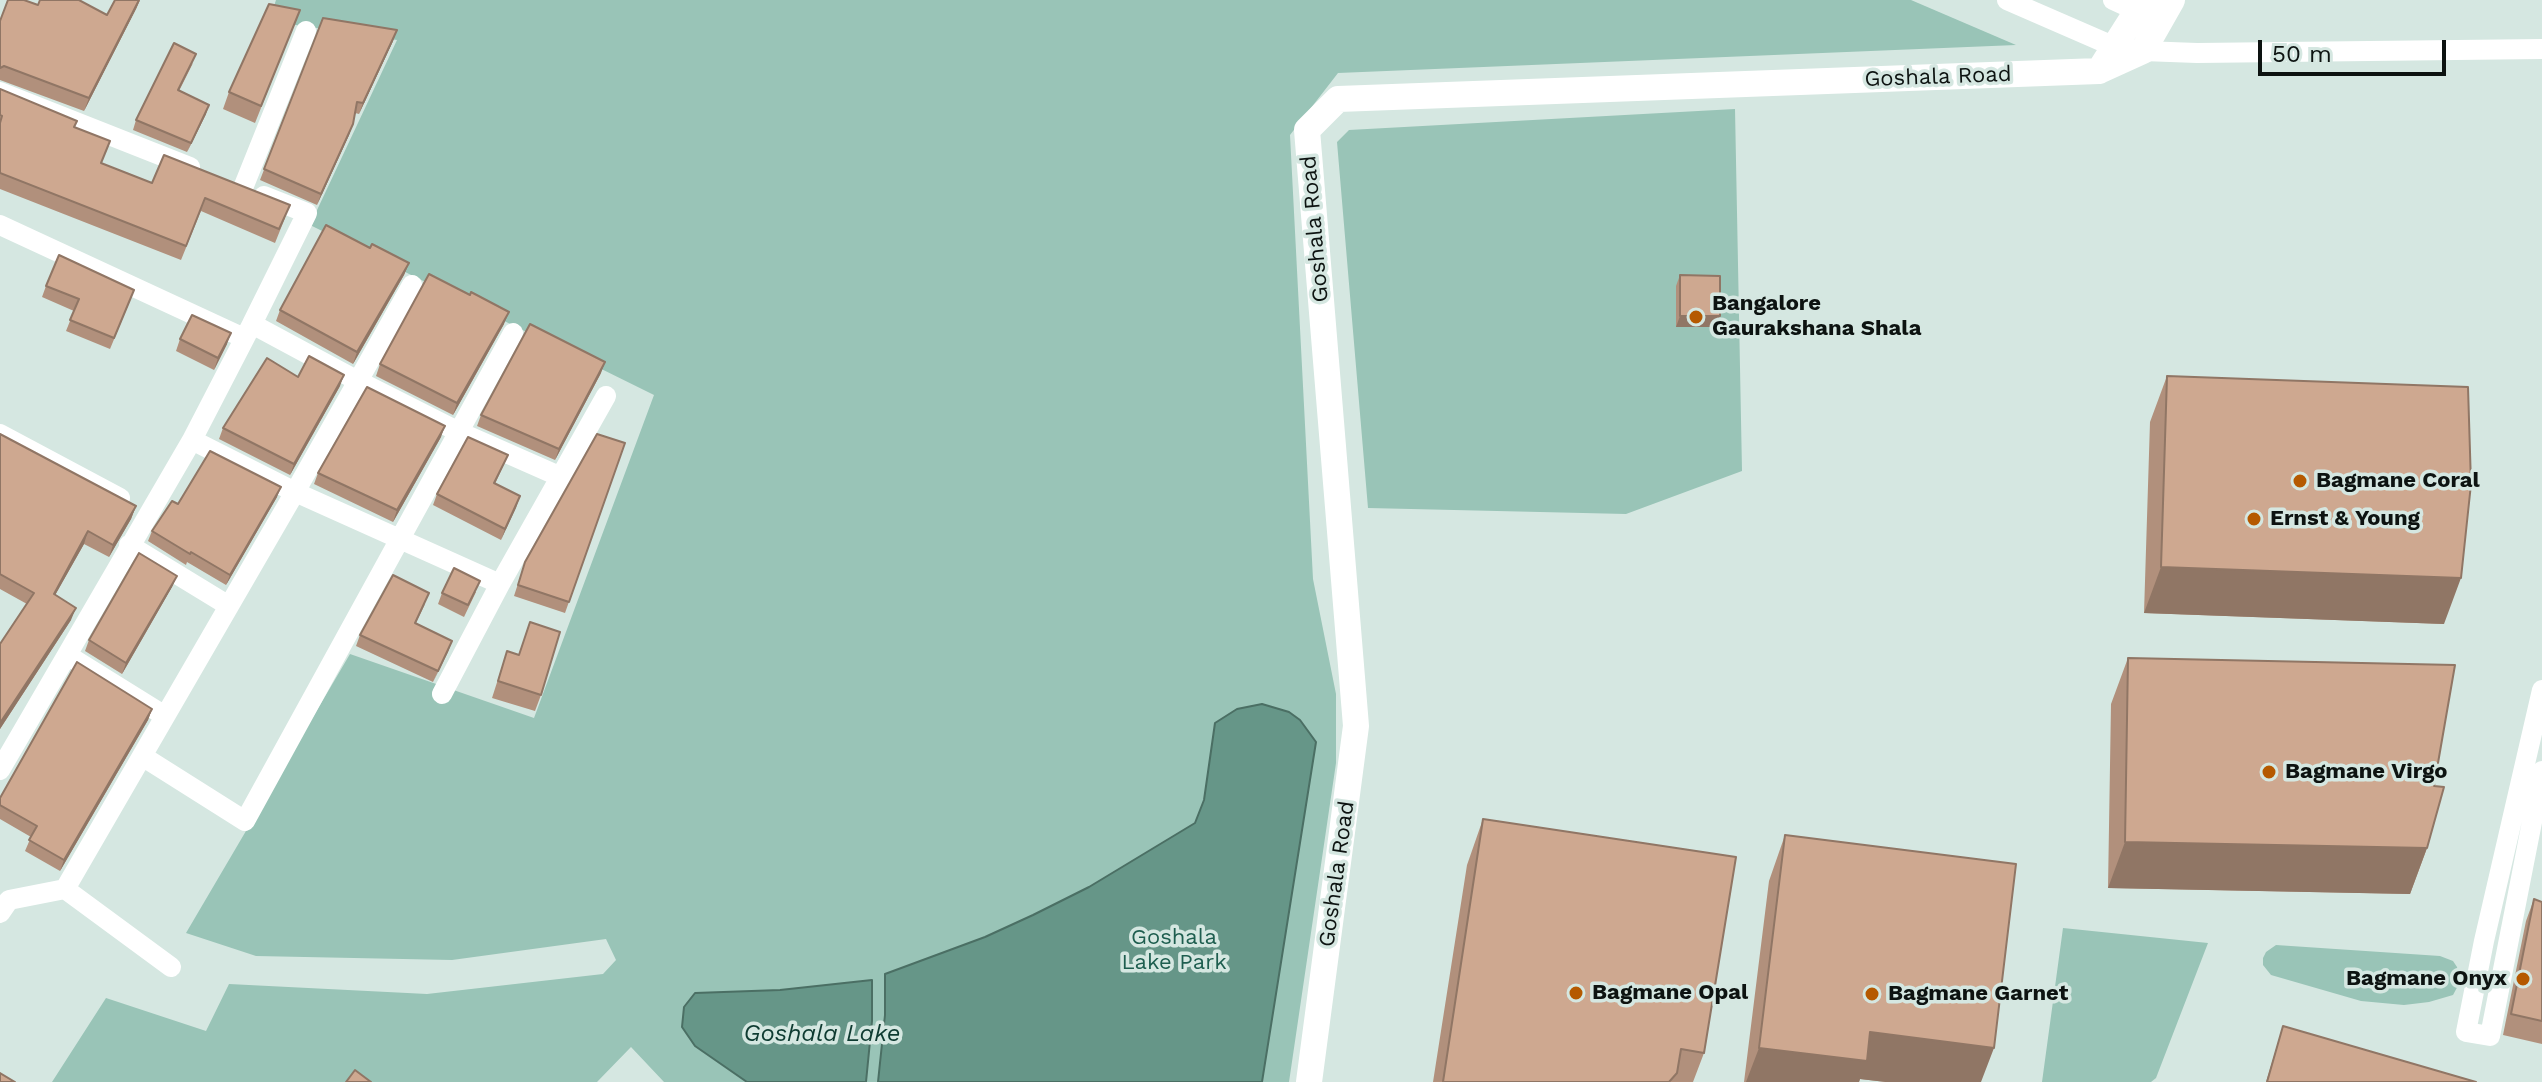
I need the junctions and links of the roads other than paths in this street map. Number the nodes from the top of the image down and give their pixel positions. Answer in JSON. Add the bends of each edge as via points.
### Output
{"nodes":[{"id":1,"x":2007,"y":0,"type":"edge"},
{"id":2,"x":2113,"y":0,"type":"edge"},
{"id":3,"x":2161,"y":0,"type":"edge"},
{"id":4,"x":2172,"y":0,"type":"edge"},
{"id":5,"x":2139,"y":5,"type":"edge"},
{"id":6,"x":306,"y":31,"type":"dead end"},
{"id":7,"x":2115,"y":47,"type":"junction"},
{"id":8,"x":2542,"y":49,"type":"edge"},
{"id":9,"x":2143,"y":51,"type":"junction"},
{"id":10,"x":2099,"y":71,"type":"junction"},
{"id":11,"x":0,"y":92,"type":"edge"},
{"id":12,"x":229,"y":182,"type":"junction"},
{"id":13,"x":0,"y":225,"type":"edge"},
{"id":14,"x":412,"y":285,"type":"dead end"},
{"id":15,"x":248,"y":331,"type":"junction"},
{"id":16,"x":513,"y":333,"type":"dead end"},
{"id":17,"x":358,"y":381,"type":"junction"},
{"id":18,"x":606,"y":396,"type":"dead end"},
{"id":19,"x":459,"y":432,"type":"junction"},
{"id":20,"x":0,"y":434,"type":"edge"},
{"id":21,"x":192,"y":440,"type":"junction"},
{"id":22,"x":561,"y":477,"type":"junction"},
{"id":23,"x":295,"y":492,"type":"junction"},
{"id":24,"x":148,"y":513,"type":"junction"},
{"id":25,"x":400,"y":540,"type":"junction"},
{"id":26,"x":129,"y":545,"type":"junction"},
{"id":27,"x":500,"y":584,"type":"junction"},
{"id":28,"x":229,"y":606,"type":"junction"},
{"id":29,"x":67,"y":655,"type":"junction"},
{"id":30,"x":2542,"y":690,"type":"edge"},
{"id":31,"x":442,"y":694,"type":"dead end"},
{"id":32,"x":165,"y":716,"type":"junction"},
{"id":33,"x":142,"y":756,"type":"junction"},
{"id":34,"x":0,"y":770,"type":"edge"},
{"id":35,"x":2542,"y":771,"type":"edge"},
{"id":36,"x":65,"y":889,"type":"junction"},
{"id":37,"x":0,"y":913,"type":"edge"},
{"id":38,"x":171,"y":967,"type":"dead end"},
{"id":39,"x":1309,"y":1082,"type":"edge"}],
"edges":[{"from":1,"to":7,"type":"street"},
{"from":2,"to":5,"type":"street"},
{"from":3,"to":5,"type":"street"},
{"from":4,"to":9,"type":"street"},
{"from":5,"to":7,"type":"street"},
{"from":6,"to":12,"type":"street"},
{"from":7,"to":9,"type":"street"},
{"from":7,"to":10,"type":"street"},
{"from":8,"to":9,"type":"street"},
{"from":9,"to":10,"type":"street","name":"Goshala Road"},
{"from":10,"to":39,"type":"street","name":"Goshala Road","via":[[1338,99],[1307,130],[1356,726]]},
{"from":11,"to":12,"type":"street"},
{"from":12,"to":15,"type":"street","via":[[307,213]]},
{"from":13,"to":15,"type":"street"},
{"from":14,"to":17,"type":"street"},
{"from":15,"to":17,"type":"street"},
{"from":15,"to":21,"type":"street"},
{"from":16,"to":19,"type":"street"},
{"from":17,"to":19,"type":"street"},
{"from":17,"to":23,"type":"street"},
{"from":18,"to":22,"type":"street"},
{"from":19,"to":22,"type":"street"},
{"from":19,"to":25,"type":"street"},
{"from":20,"to":24,"type":"street"},
{"from":21,"to":23,"type":"street"},
{"from":21,"to":24,"type":"street"},
{"from":22,"to":27,"type":"street"},
{"from":23,"to":25,"type":"street"},
{"from":23,"to":28,"type":"street"},
{"from":24,"to":26,"type":"street"},
{"from":25,"to":27,"type":"street"},
{"from":25,"to":33,"type":"street","via":[[245,821]]},
{"from":26,"to":28,"type":"street"},
{"from":26,"to":29,"type":"street"},
{"from":27,"to":31,"type":"street"},
{"from":28,"to":32,"type":"street"},
{"from":29,"to":32,"type":"street"},
{"from":29,"to":34,"type":"street"},
{"from":30,"to":35,"type":"street","via":[[2466,1032],[2490,1036]]},
{"from":32,"to":33,"type":"street"},
{"from":33,"to":36,"type":"street"},
{"from":36,"to":37,"type":"street","via":[[9,900]]},
{"from":36,"to":38,"type":"street"}]}
